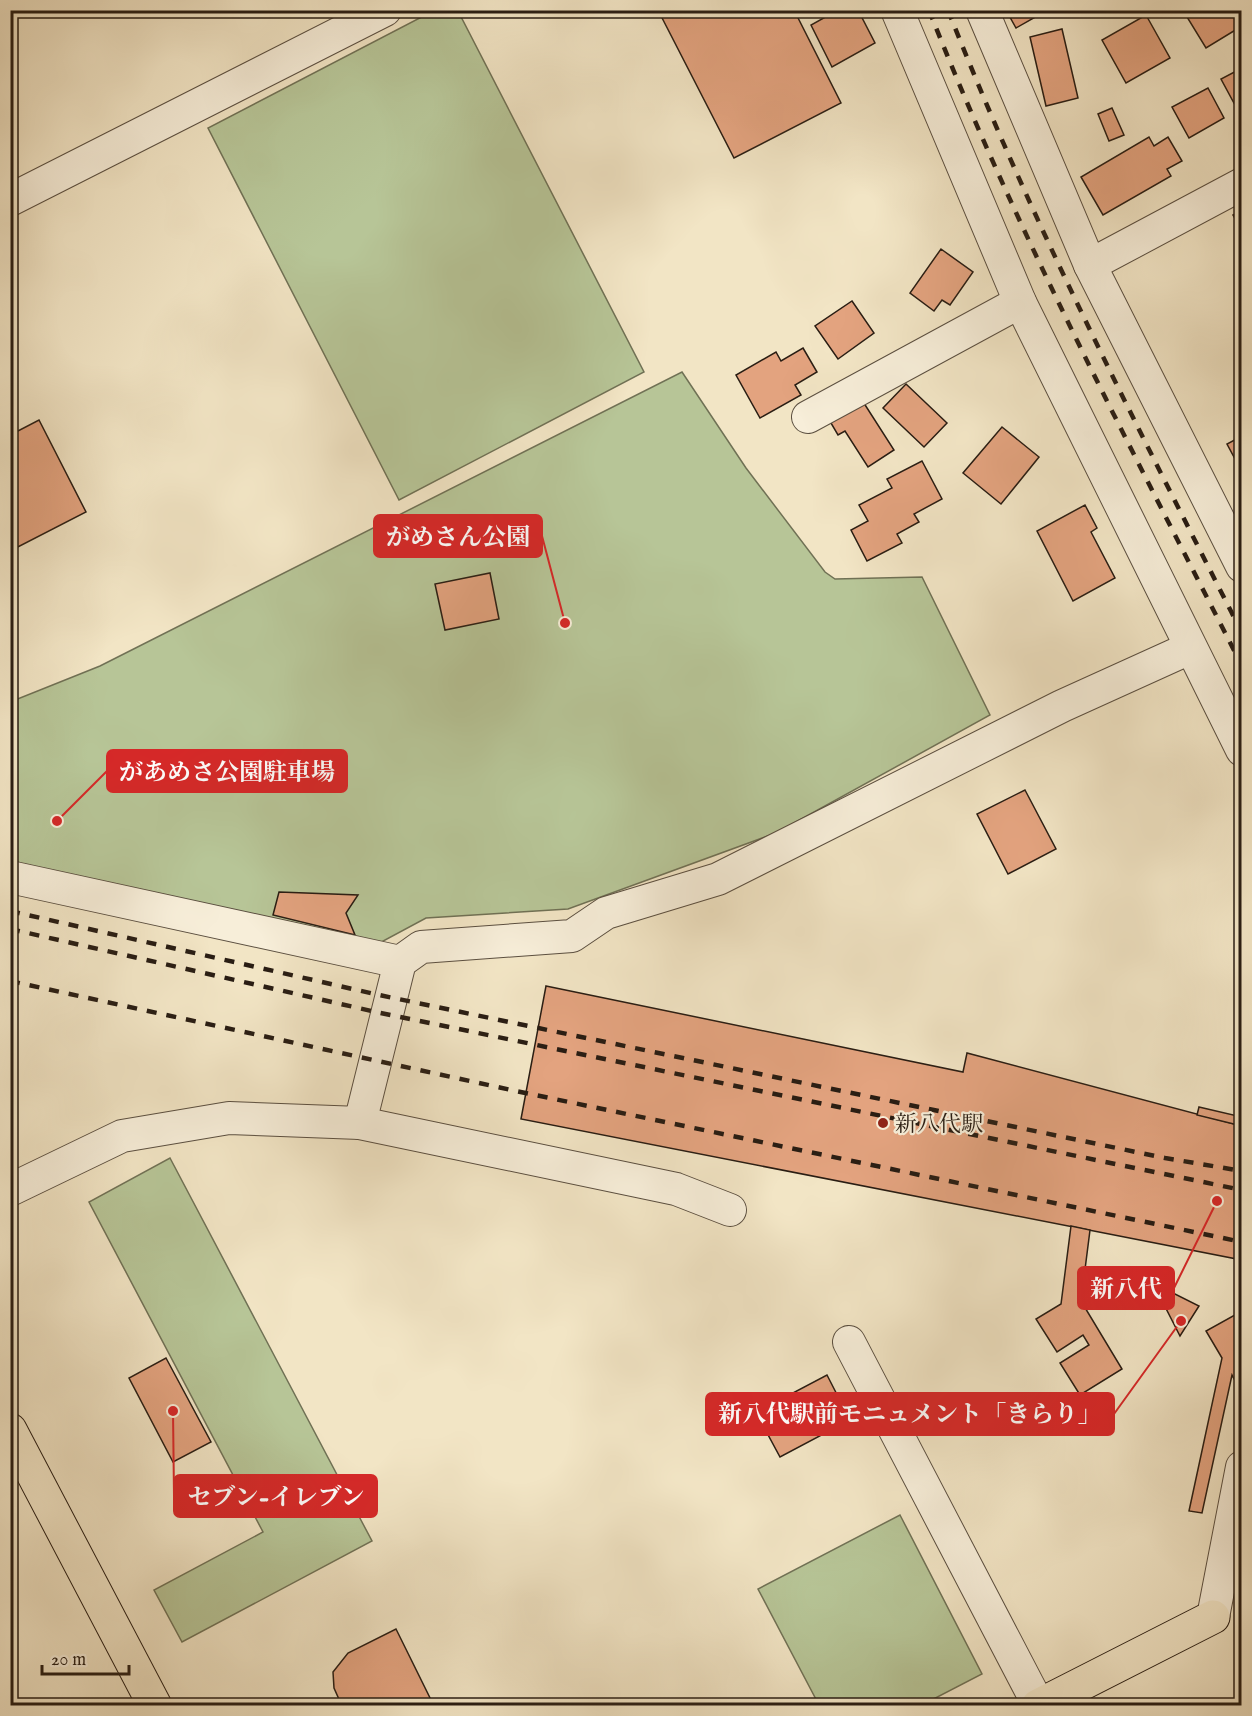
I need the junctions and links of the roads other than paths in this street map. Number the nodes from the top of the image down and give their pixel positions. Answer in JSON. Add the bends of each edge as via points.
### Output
{"nodes":[{"id":1,"x":385,"y":10,"type":"edge"},
{"id":2,"x":897,"y":10,"type":"edge"},
{"id":3,"x":982,"y":10,"type":"edge"},
{"id":4,"x":1242,"y":184,"type":"edge"},
{"id":5,"x":10,"y":200,"type":"edge"},
{"id":6,"x":1089,"y":265,"type":"junction"},
{"id":7,"x":1020,"y":302,"type":"junction"},
{"id":8,"x":808,"y":417,"type":"dead end"},
{"id":9,"x":1242,"y":566,"type":"edge"},
{"id":10,"x":1190,"y":648,"type":"junction"},
{"id":11,"x":1242,"y":750,"type":"edge"},
{"id":12,"x":10,"y":877,"type":"edge"},
{"id":13,"x":400,"y":962,"type":"junction"},
{"id":14,"x":360,"y":1124,"type":"junction"},
{"id":15,"x":10,"y":1190,"type":"edge"},
{"id":16,"x":730,"y":1210,"type":"dead end"},
{"id":17,"x":849,"y":1342,"type":"dead end"},
{"id":18,"x":10,"y":1430,"type":"edge"},
{"id":19,"x":1242,"y":1467,"type":"edge"},
{"id":20,"x":1238,"y":1512,"type":"edge"},
{"id":21,"x":1242,"y":1602,"type":"edge"},
{"id":22,"x":1213,"y":1617,"type":"junction"},
{"id":23,"x":1039,"y":1705,"type":"edge"},
{"id":24,"x":155,"y":1706,"type":"edge"}],
"edges":[{"from":1,"to":5,"type":"street"},
{"from":2,"to":7,"type":"street"},
{"from":3,"to":6,"type":"street"},
{"from":4,"to":6,"type":"street"},
{"from":6,"to":9,"type":"street"},
{"from":7,"to":8,"type":"street"},
{"from":7,"to":10,"type":"street"},
{"from":10,"to":11,"type":"street"},
{"from":10,"to":13,"type":"street","via":[[1062,706],[718,879],[606,913],[572,936],[421,947]]},
{"from":12,"to":13,"type":"street"},
{"from":13,"to":14,"type":"street"},
{"from":14,"to":15,"type":"street","via":[[229,1118],[122,1136]]},
{"from":14,"to":16,"type":"street","via":[[676,1189]]},
{"from":17,"to":23,"type":"street"},
{"from":18,"to":24,"type":"main road"},
{"from":19,"to":20,"type":"street"},
{"from":20,"to":22,"type":"street"},
{"from":21,"to":22,"type":"street"},
{"from":22,"to":23,"type":"main road"}]}
